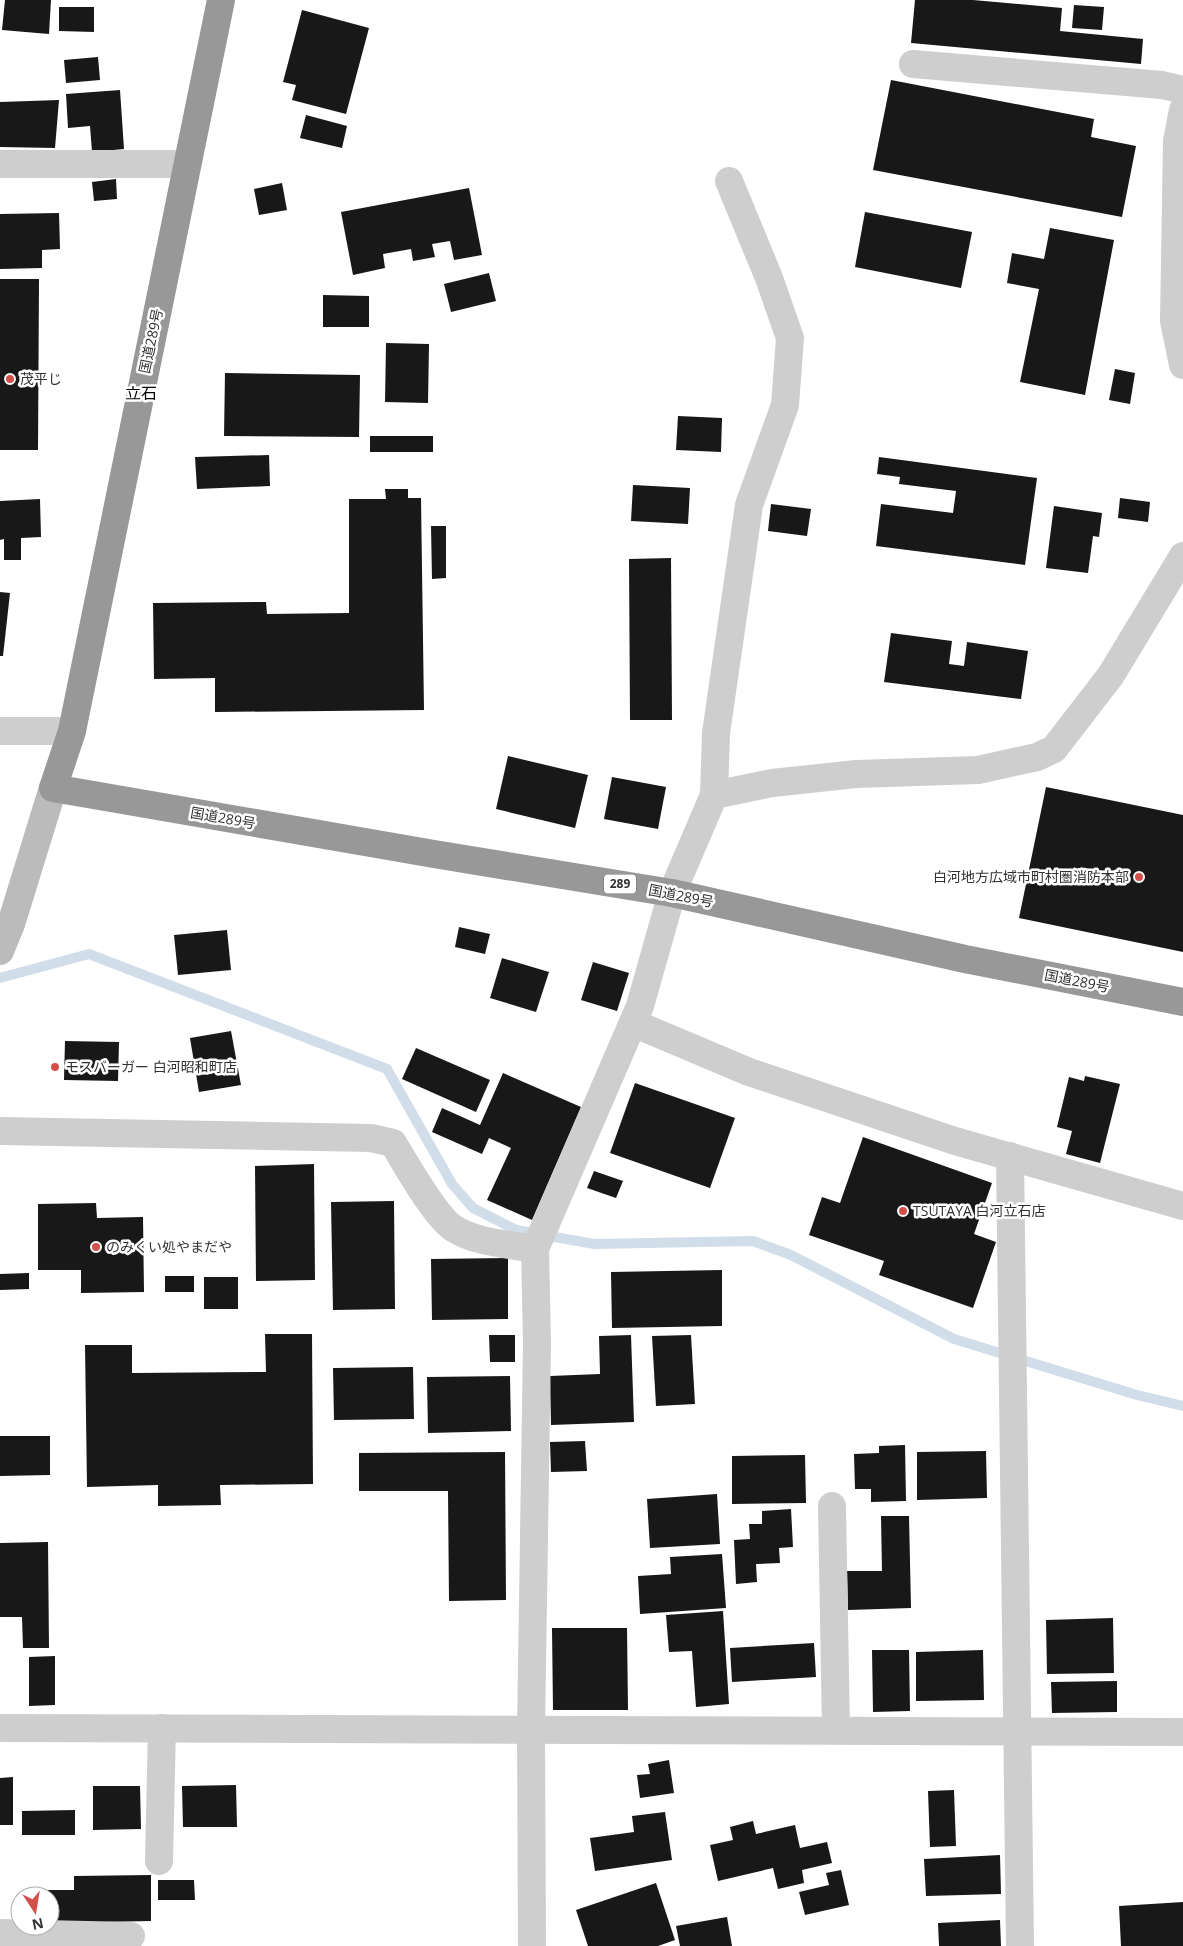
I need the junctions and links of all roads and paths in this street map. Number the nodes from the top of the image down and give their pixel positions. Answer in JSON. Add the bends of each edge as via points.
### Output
{"nodes":[{"id":1,"x":221,"y":0,"type":"edge"},
{"id":2,"x":913,"y":64,"type":"dead end"},
{"id":3,"x":1183,"y":90,"type":"edge"},
{"id":4,"x":1183,"y":110,"type":"edge"},
{"id":5,"x":0,"y":164,"type":"edge"},
{"id":6,"x":187,"y":164,"type":"junction"},
{"id":7,"x":729,"y":181,"type":"dead end"},
{"id":8,"x":1183,"y":365,"type":"edge"},
{"id":9,"x":1183,"y":556,"type":"edge"},
{"id":10,"x":0,"y":731,"type":"edge"},
{"id":11,"x":72,"y":731,"type":"junction"},
{"id":12,"x":54,"y":788,"type":"junction"},
{"id":13,"x":714,"y":795,"type":"junction"},
{"id":14,"x":672,"y":893,"type":"junction"},
{"id":15,"x":0,"y":951,"type":"edge"},
{"id":16,"x":1183,"y":1002,"type":"edge"},
{"id":17,"x":633,"y":1023,"type":"junction"},
{"id":18,"x":0,"y":1132,"type":"edge"},
{"id":19,"x":1010,"y":1156,"type":"junction"},
{"id":20,"x":1183,"y":1206,"type":"edge"},
{"id":21,"x":535,"y":1249,"type":"junction"},
{"id":22,"x":832,"y":1506,"type":"dead end"},
{"id":23,"x":0,"y":1728,"type":"edge"},
{"id":24,"x":162,"y":1728,"type":"junction"},
{"id":25,"x":531,"y":1730,"type":"junction"},
{"id":26,"x":836,"y":1730,"type":"junction"},
{"id":27,"x":1017,"y":1730,"type":"junction"},
{"id":28,"x":1183,"y":1732,"type":"edge"},
{"id":29,"x":159,"y":1861,"type":"dead end"},
{"id":30,"x":0,"y":1933,"type":"edge"},
{"id":31,"x":131,"y":1936,"type":"dead end"},
{"id":32,"x":532,"y":1946,"type":"edge"},
{"id":33,"x":1020,"y":1946,"type":"edge"}],
"edges":[{"from":1,"to":6,"type":"highway","name":"国道289号"},
{"from":2,"to":3,"type":"street","via":[[1162,85]]},
{"from":4,"to":8,"type":"street","via":[[1177,141],[1174,321]]},
{"from":5,"to":6,"type":"street"},
{"from":6,"to":11,"type":"highway","name":"国道289号"},
{"from":7,"to":13,"type":"street","via":[[790,338],[785,405],[749,505],[716,733]]},
{"from":9,"to":13,"type":"street","via":[[1111,675],[1054,749],[1037,757],[978,770],[856,774],[772,783]]},
{"from":10,"to":11,"type":"street"},
{"from":11,"to":12,"type":"highway","name":"国道289号"},
{"from":12,"to":14,"type":"highway","name":"国道289号","number":"289"},
{"from":12,"to":15,"type":"street"},
{"from":13,"to":14,"type":"street"},
{"from":14,"to":16,"type":"highway","name":"国道289号","number":"289","via":[[965,959]]},
{"from":14,"to":17,"type":"street"},
{"from":17,"to":19,"type":"street","via":[[749,1072],[955,1142]]},
{"from":17,"to":21,"type":"street"},
{"from":18,"to":21,"type":"street","via":[[371,1138],[394,1143],[439,1214],[453,1228],[478,1239]]},
{"from":19,"to":20,"type":"street"},
{"from":19,"to":27,"type":"street"},
{"from":21,"to":25,"type":"street","via":[[537,1344]]},
{"from":22,"to":26,"type":"street"},
{"from":23,"to":24,"type":"street"},
{"from":24,"to":25,"type":"street"},
{"from":24,"to":29,"type":"street"},
{"from":25,"to":26,"type":"street"},
{"from":25,"to":32,"type":"street"},
{"from":26,"to":27,"type":"street"},
{"from":27,"to":28,"type":"street"},
{"from":27,"to":33,"type":"street"},
{"from":30,"to":31,"type":"street"}]}
